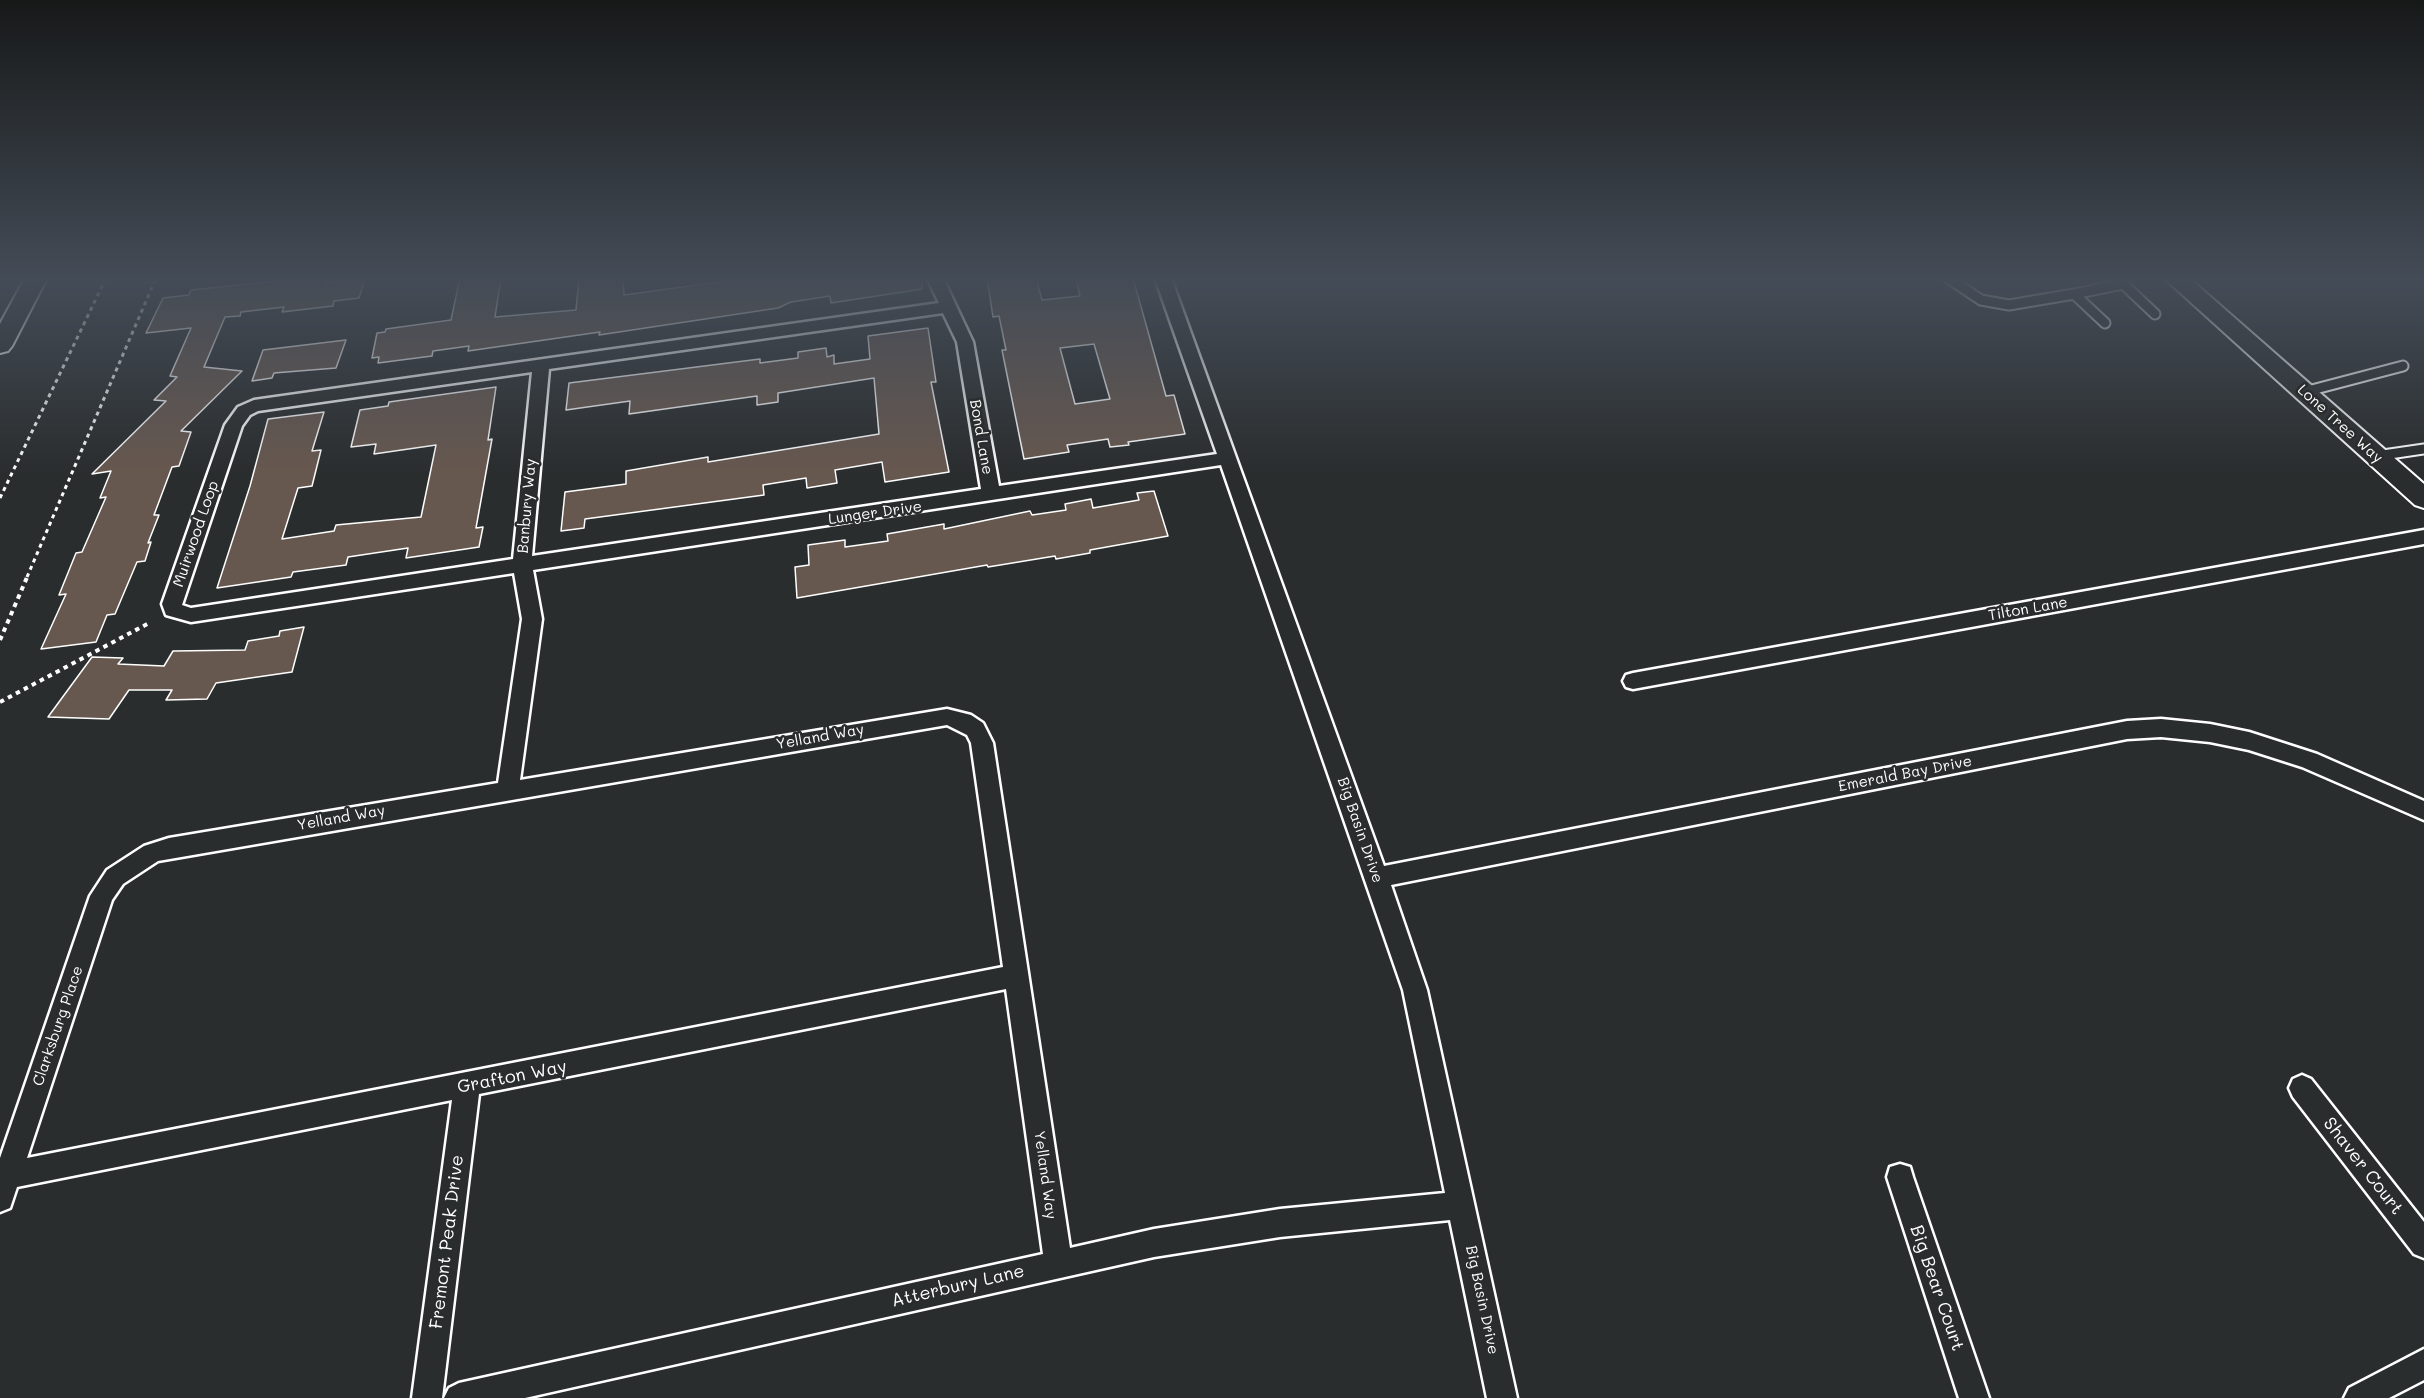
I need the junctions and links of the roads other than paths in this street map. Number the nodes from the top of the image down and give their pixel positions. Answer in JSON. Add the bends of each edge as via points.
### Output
{"nodes":[{"id":1,"x":692,"y":343,"type":"edge"},
{"id":2,"x":965,"y":343,"type":"edge"},
{"id":3,"x":1187,"y":343,"type":"edge"},
{"id":4,"x":2249,"y":343,"type":"edge"},
{"id":5,"x":541,"y":364,"type":"junction"},
{"id":6,"x":2403,"y":366,"type":"dead end"},
{"id":7,"x":2304,"y":392,"type":"junction"},
{"id":8,"x":2424,"y":449,"type":"edge"},
{"id":9,"x":2376,"y":456,"type":"junction"},
{"id":10,"x":1228,"y":458,"type":"junction"},
{"id":11,"x":991,"y":496,"type":"junction"},
{"id":12,"x":2424,"y":499,"type":"edge"},
{"id":13,"x":2424,"y":537,"type":"edge"},
{"id":14,"x":522,"y":564,"type":"junction"},
{"id":15,"x":1633,"y":681,"type":"dead end"},
{"id":16,"x":508,"y":790,"type":"junction"},
{"id":17,"x":2424,"y":811,"type":"edge"},
{"id":18,"x":132,"y":864,"type":"joint"},
{"id":19,"x":1377,"y":878,"type":"junction"},
{"id":20,"x":1016,"y":976,"type":"junction"},
{"id":21,"x":467,"y":1086,"type":"junction"},
{"id":22,"x":2302,"y":1088,"type":"dead end"},
{"id":23,"x":1900,"y":1177,"type":"dead end"},
{"id":24,"x":4,"y":1186,"type":"edge"},
{"id":25,"x":1461,"y":1204,"type":"junction"},
{"id":26,"x":2424,"y":1244,"type":"edge"},
{"id":27,"x":1058,"y":1263,"type":"junction"},
{"id":28,"x":2424,"y":1364,"type":"edge"},
{"id":29,"x":427,"y":1398,"type":"edge"},
{"id":30,"x":459,"y":1398,"type":"edge"},
{"id":31,"x":1502,"y":1398,"type":"edge"},
{"id":32,"x":1974,"y":1398,"type":"edge"},
{"id":33,"x":2359,"y":1398,"type":"edge"}],
"edges":[{"from":1,"to":5,"type":"street"},
{"from":2,"to":11,"type":"street","name":"Bond Lane"},
{"from":3,"to":10,"type":"street","name":"Big Basin Drive"},
{"from":4,"to":7,"type":"main road","name":"Lone Tree Way"},
{"from":5,"to":14,"type":"street","name":"Banbury Way"},
{"from":5,"to":14,"type":"street","name":"Muirwood Loop","via":[[254,406],[244,411],[234,424],[172,604],[173,610],[191,615]]},
{"from":6,"to":7,"type":"lane"},
{"from":7,"to":9,"type":"main road","name":"Lone Tree Way"},
{"from":8,"to":9,"type":"lane"},
{"from":9,"to":12,"type":"main road","name":"Lone Tree Way"},
{"from":10,"to":11,"type":"street","name":"Lunger Drive"},
{"from":10,"to":19,"type":"street","name":"Big Basin Drive"},
{"from":11,"to":14,"type":"street","name":"Lunger Drive"},
{"from":13,"to":15,"type":"street","name":"Tilton Lane"},
{"from":14,"to":16,"type":"street","name":"Banbury Way","via":[[532,619]]},
{"from":16,"to":18,"type":"street","name":"Yelland Way","via":[[169,848]]},
{"from":16,"to":20,"type":"street","name":"Yelland Way","via":[[926,718],[963,721],[975,729],[982,743]]},
{"from":17,"to":19,"type":"street","name":"Emerald Bay Drive","via":[[2309,760],[2249,741],[2161,728],[2127,730]]},
{"from":18,"to":24,"type":"street","name":"Clarksburg Place","via":[[115,877],[102,896]]},
{"from":19,"to":25,"type":"street","name":"Big Basin Drive","via":[[1415,990]]},
{"from":20,"to":21,"type":"street","name":"Grafton Way"},
{"from":20,"to":27,"type":"street","name":"Yelland Way"},
{"from":21,"to":24,"type":"street","name":"Grafton Way"},
{"from":21,"to":29,"type":"street","name":"Fremont Peak Drive"},
{"from":22,"to":26,"type":"street","name":"Shaver Court"},
{"from":23,"to":32,"type":"street","name":"Big Bear Court"},
{"from":25,"to":27,"type":"street","name":"Atterbury Lane","via":[[1226,1231]]},
{"from":25,"to":31,"type":"street","name":"Big Basin Drive"},
{"from":27,"to":30,"type":"street","name":"Atterbury Lane"},
{"from":28,"to":33,"type":"street"}]}
